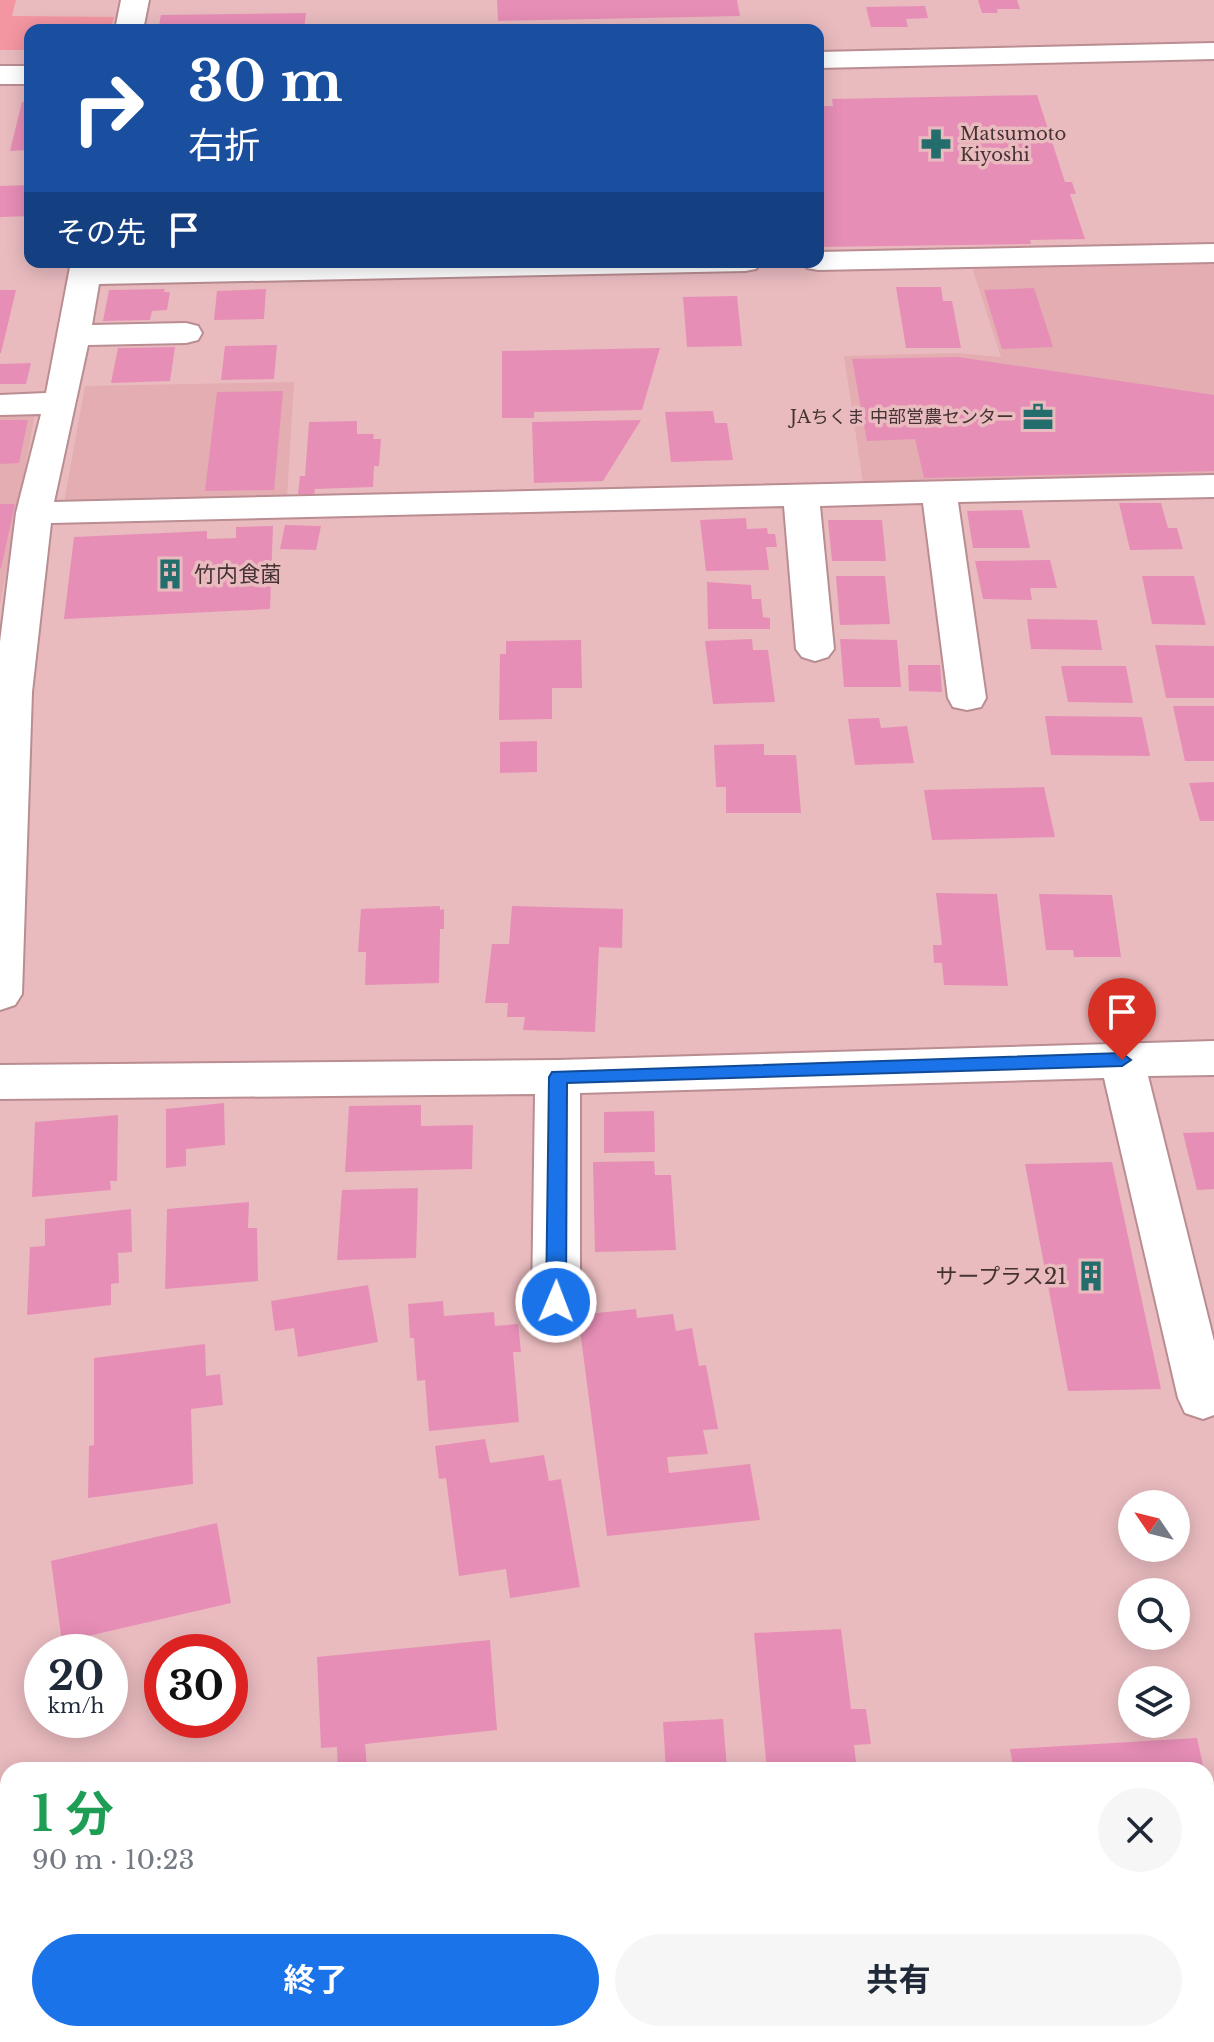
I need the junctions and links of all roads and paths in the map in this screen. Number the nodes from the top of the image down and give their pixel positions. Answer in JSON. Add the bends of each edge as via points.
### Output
{"nodes":[{"id":1,"x":135,"y":0,"type":"edge"},
{"id":2,"x":130,"y":24,"type":"edge"},
{"id":3,"x":1214,"y":51,"type":"edge"},
{"id":4,"x":824,"y":60,"type":"edge"},
{"id":5,"x":0,"y":75,"type":"edge"},
{"id":6,"x":24,"y":75,"type":"edge"},
{"id":7,"x":1214,"y":253,"type":"edge"},
{"id":8,"x":824,"y":261,"type":"edge"},
{"id":9,"x":85,"y":268,"type":"edge"},
{"id":10,"x":186,"y":333,"type":"dead end"},
{"id":11,"x":73,"y":335,"type":"junction"},
{"id":12,"x":61,"y":403,"type":"junction"},
{"id":13,"x":0,"y":405,"type":"edge"},
{"id":14,"x":1214,"y":486,"type":"edge"},
{"id":15,"x":939,"y":492,"type":"junction"},
{"id":16,"x":801,"y":496,"type":"junction"},
{"id":17,"x":34,"y":513,"type":"junction"},
{"id":18,"x":815,"y":649,"type":"dead end"},
{"id":19,"x":967,"y":698,"type":"dead end"},
{"id":20,"x":6,"y":700,"type":"edge"},
{"id":21,"x":0,"y":994,"type":"edge"},
{"id":22,"x":1214,"y":1058,"type":"edge"},
{"id":23,"x":1122,"y":1060,"type":"junction"},
{"id":24,"x":558,"y":1077,"type":"junction"},
{"id":25,"x":0,"y":1082,"type":"edge"},
{"id":26,"x":556,"y":1302,"type":"dead end"},
{"id":27,"x":1203,"y":1398,"type":"dead end"}],
"edges":[{"from":1,"to":2,"type":"street"},
{"from":3,"to":4,"type":"street"},
{"from":5,"to":6,"type":"street"},
{"from":7,"to":8,"type":"street"},
{"from":9,"to":11,"type":"street"},
{"from":10,"to":11,"type":"street"},
{"from":11,"to":12,"type":"street"},
{"from":12,"to":13,"type":"street"},
{"from":12,"to":17,"type":"street"},
{"from":14,"to":15,"type":"street"},
{"from":15,"to":16,"type":"street"},
{"from":15,"to":19,"type":"street"},
{"from":16,"to":17,"type":"street"},
{"from":16,"to":18,"type":"street"},
{"from":17,"to":20,"type":"street"},
{"from":20,"to":21,"type":"street"},
{"from":22,"to":23,"type":"street"},
{"from":23,"to":24,"type":"street"},
{"from":23,"to":27,"type":"street"},
{"from":24,"to":25,"type":"street"},
{"from":24,"to":26,"type":"street"}]}
